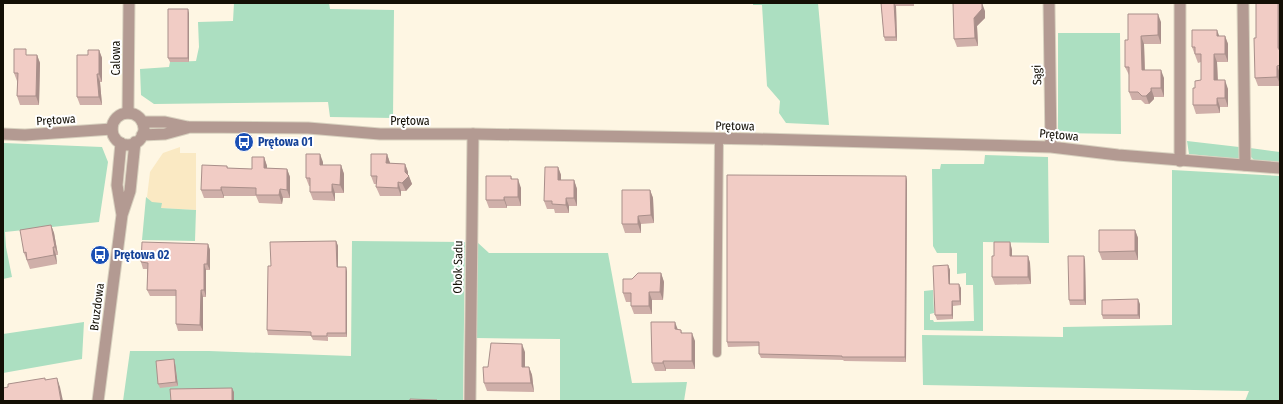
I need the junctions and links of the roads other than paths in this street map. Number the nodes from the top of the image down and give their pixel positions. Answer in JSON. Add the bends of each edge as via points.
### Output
{"nodes":[{"id":1,"x":129,"y":3,"type":"edge"},
{"id":2,"x":1049,"y":3,"type":"edge"},
{"id":3,"x":1180,"y":3,"type":"edge"},
{"id":4,"x":1243,"y":3,"type":"edge"},
{"id":5,"x":128,"y":113,"type":"junction"},
{"id":6,"x":142,"y":122,"type":"junction"},
{"id":7,"x":188,"y":127,"type":"junction"},
{"id":8,"x":112,"y":129,"type":"junction"},
{"id":9,"x":3,"y":134,"type":"edge"},
{"id":10,"x":473,"y":134,"type":"junction"},
{"id":11,"x":719,"y":138,"type":"junction"},
{"id":12,"x":139,"y":139,"type":"junction"},
{"id":13,"x":121,"y":143,"type":"junction"},
{"id":14,"x":1052,"y":147,"type":"junction"},
{"id":15,"x":1180,"y":160,"type":"junction"},
{"id":16,"x":1245,"y":165,"type":"junction"},
{"id":17,"x":1280,"y":168,"type":"edge"},
{"id":18,"x":122,"y":215,"type":"junction"},
{"id":19,"x":717,"y":353,"type":"dead end"},
{"id":20,"x":98,"y":401,"type":"edge"},
{"id":21,"x":470,"y":401,"type":"edge"}],
"edges":[{"from":1,"to":5,"type":"street","name":"Calowa"},
{"from":2,"to":14,"type":"street","name":"Sągi"},
{"from":3,"to":15,"type":"street"},
{"from":4,"to":16,"type":"street"},
{"from":5,"to":6,"type":"street","via":[[136,115]]},
{"from":5,"to":8,"type":"street","via":[[116,118]]},
{"from":6,"to":7,"type":"street","name":"Prętowa","via":[[165,122]]},
{"from":6,"to":12,"type":"street","via":[[144,128]]},
{"from":7,"to":10,"type":"street","name":"Prętowa","via":[[308,128],[380,134]]},
{"from":7,"to":12,"type":"street","name":"Prętowa"},
{"from":8,"to":9,"type":"street","name":"Prętowa","via":[[25,135]]},
{"from":8,"to":13,"type":"street","via":[[114,136]]},
{"from":10,"to":11,"type":"street","name":"Prętowa"},
{"from":10,"to":21,"type":"street","name":"Obok Sadu"},
{"from":11,"to":14,"type":"street","name":"Prętowa"},
{"from":11,"to":19,"type":"lane"},
{"from":12,"to":13,"type":"street","via":[[128,145]]},
{"from":12,"to":18,"type":"street","name":"Bruzdowa","via":[[130,191]]},
{"from":13,"to":18,"type":"street","name":"Bruzdowa","via":[[117,185]]},
{"from":14,"to":15,"type":"street","name":"Prętowa"},
{"from":15,"to":16,"type":"street","name":"Prętowa"},
{"from":16,"to":17,"type":"street","name":"Prętowa"},
{"from":18,"to":20,"type":"street","name":"Bruzdowa"}]}
